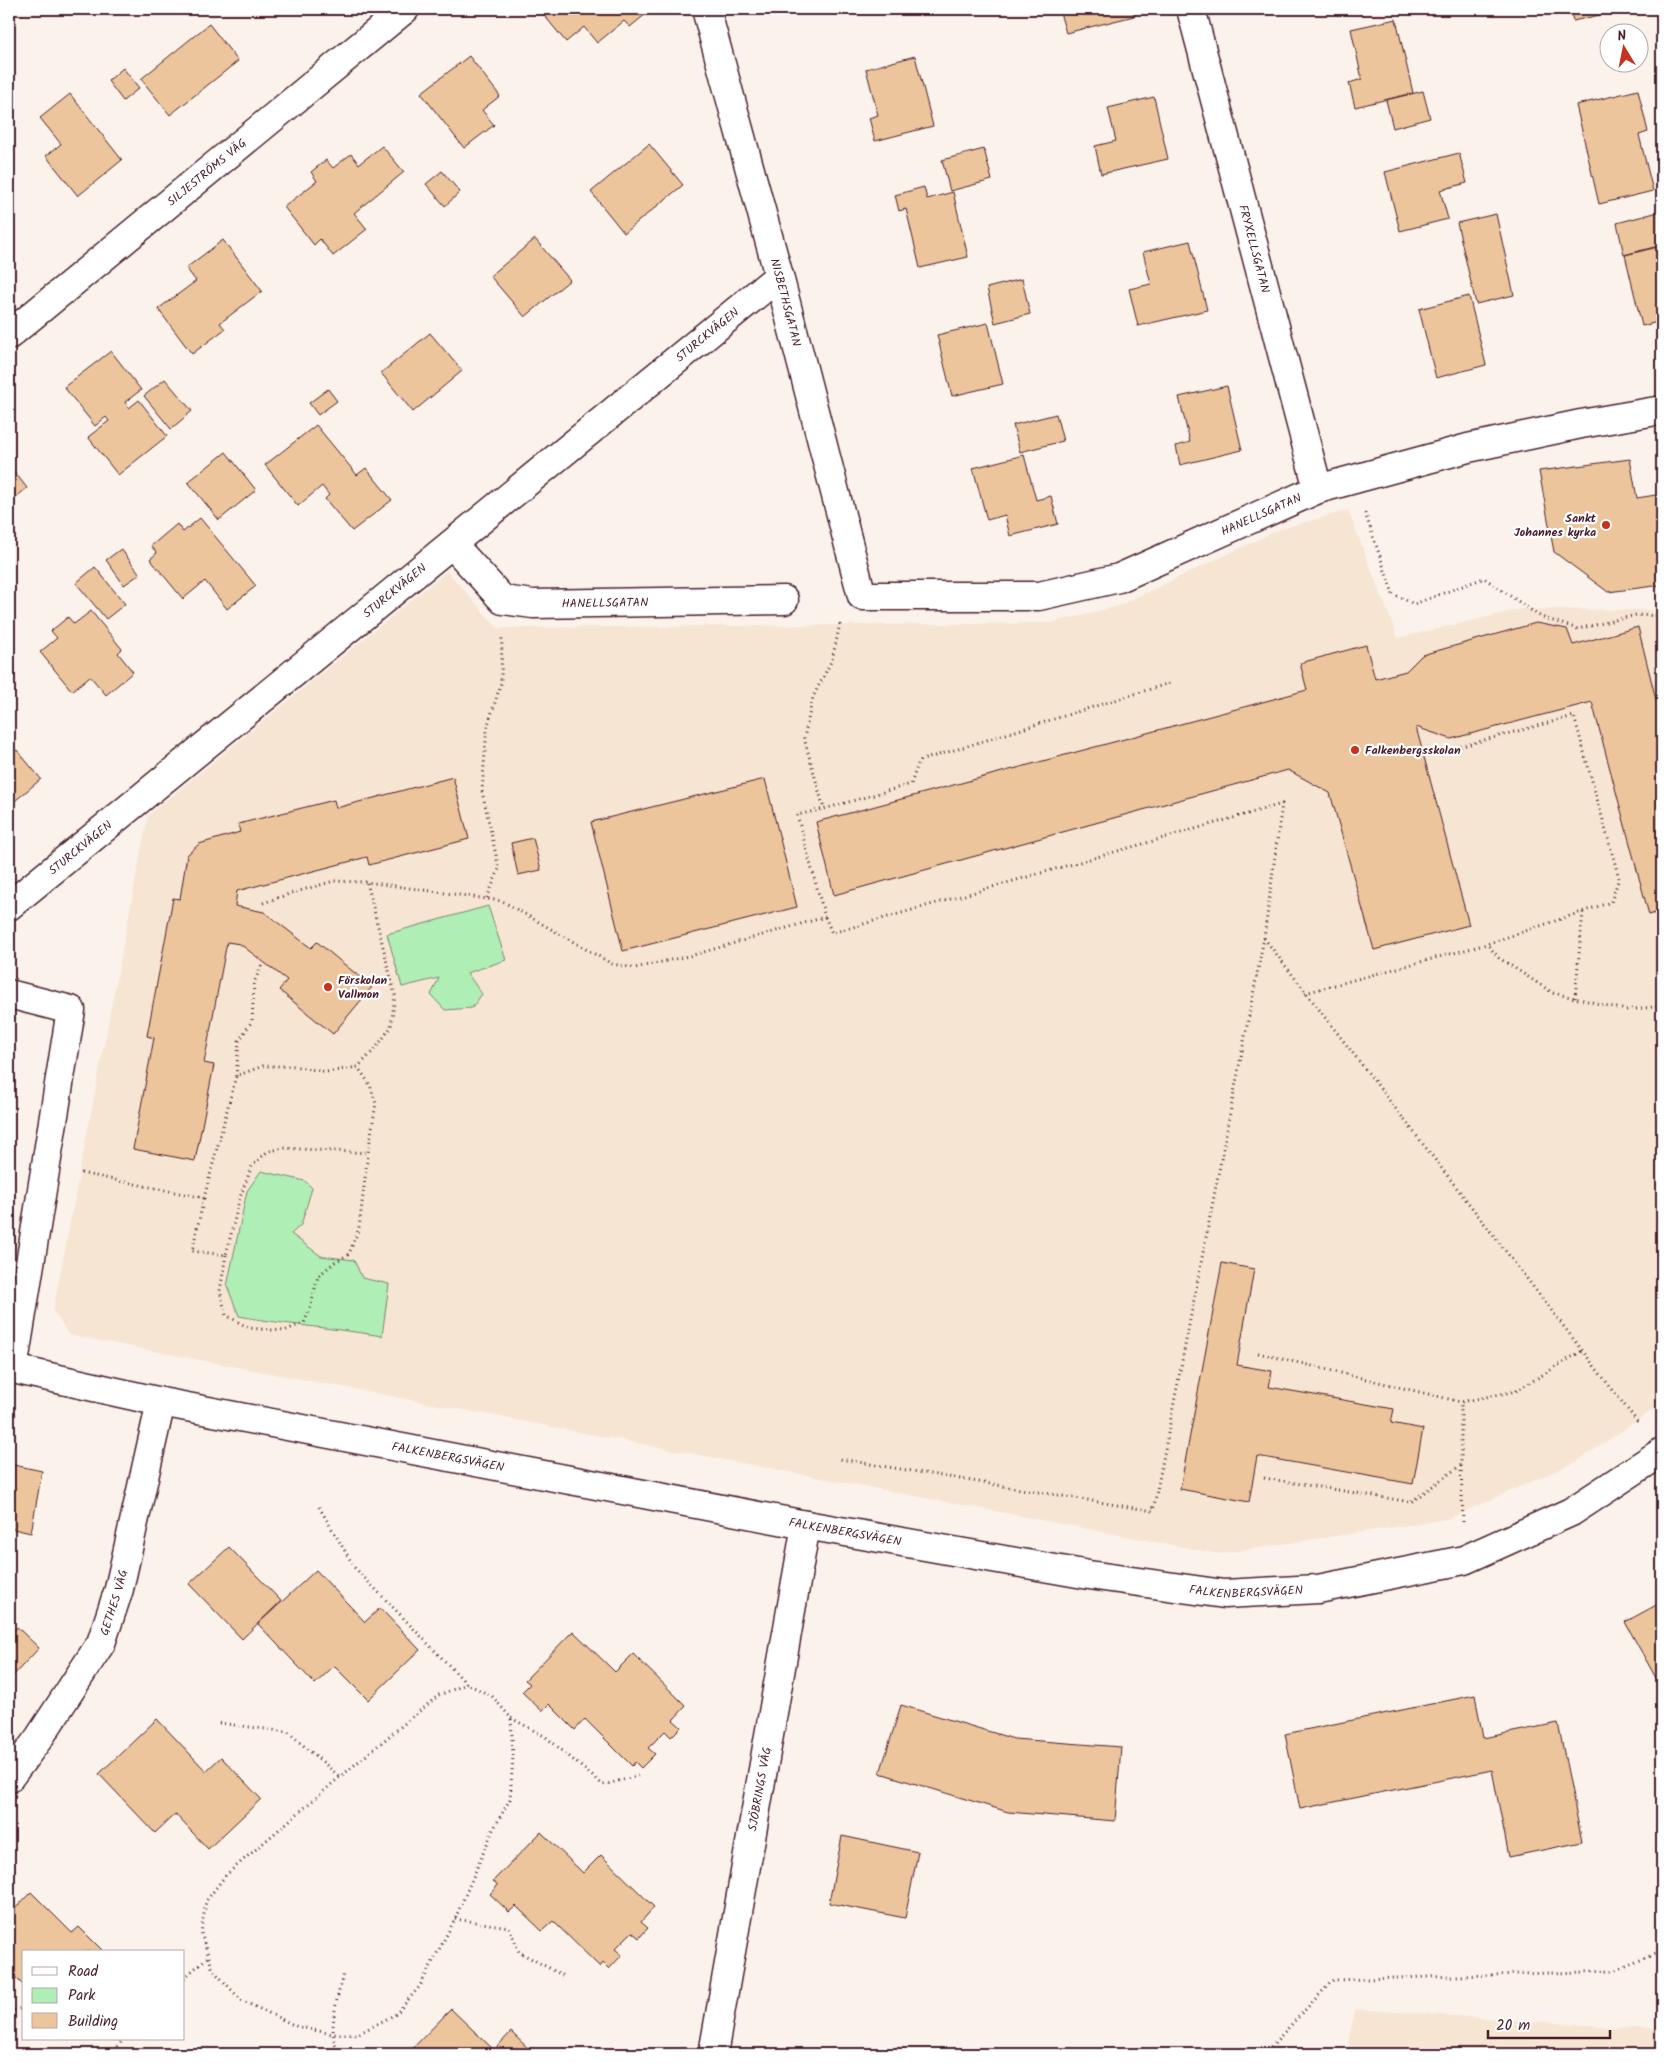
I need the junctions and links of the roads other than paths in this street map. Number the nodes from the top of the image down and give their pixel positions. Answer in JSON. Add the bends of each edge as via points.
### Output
{"nodes":[{"id":1,"x":405,"y":9,"type":"edge"},
{"id":2,"x":706,"y":9,"type":"edge"},
{"id":3,"x":1191,"y":9,"type":"edge"},
{"id":4,"x":780,"y":276,"type":"junction"},
{"id":5,"x":9,"y":335,"type":"edge"},
{"id":6,"x":1662,"y":410,"type":"edge"},
{"id":7,"x":1318,"y":489,"type":"junction"},
{"id":8,"x":452,"y":544,"type":"junction"},
{"id":9,"x":854,"y":596,"type":"joint"},
{"id":10,"x":784,"y":600,"type":"dead end"},
{"id":11,"x":9,"y":906,"type":"edge"},
{"id":12,"x":9,"y":994,"type":"edge"},
{"id":13,"x":11,"y":1368,"type":"edge"},
{"id":14,"x":160,"y":1402,"type":"junction"},
{"id":15,"x":1662,"y":1452,"type":"edge"},
{"id":16,"x":806,"y":1525,"type":"junction"},
{"id":17,"x":9,"y":1778,"type":"edge"},
{"id":18,"x":713,"y":2054,"type":"edge"}],
"edges":[{"from":1,"to":5,"type":"street","name":"SILJESTRÖMS VÄG"},
{"from":2,"to":4,"type":"street","name":"NISBETHSGATAN"},
{"from":3,"to":7,"type":"street","name":"FRYXELLSGATAN"},
{"from":4,"to":8,"type":"street","name":"STURCKVÄGEN"},
{"from":4,"to":9,"type":"street","name":"NISBETHSGATAN"},
{"from":6,"to":7,"type":"street","name":"HANELLSGATAN","via":[[1468,448]]},
{"from":7,"to":9,"type":"street","name":"HANELLSGATAN","via":[[1119,578],[1039,596]]},
{"from":8,"to":10,"type":"street","name":"HANELLSGATAN","via":[[503,600],[533,604]]},
{"from":8,"to":11,"type":"street","name":"STURCKVÄGEN"},
{"from":12,"to":13,"type":"street","via":[[71,1010]]},
{"from":13,"to":14,"type":"street","name":"FALKENBERGSVÄGEN"},
{"from":14,"to":16,"type":"street","name":"FALKENBERGSVÄGEN"},
{"from":14,"to":17,"type":"street","name":"GETHES VÄG","via":[[119,1589],[101,1643]]},
{"from":15,"to":16,"type":"street","name":"FALKENBERGSVÄGEN","via":[[1571,1512],[1464,1560],[1318,1589],[1224,1594],[1089,1575]]},
{"from":16,"to":18,"type":"street","name":"SJÖBRINGS VÄG"}]}
